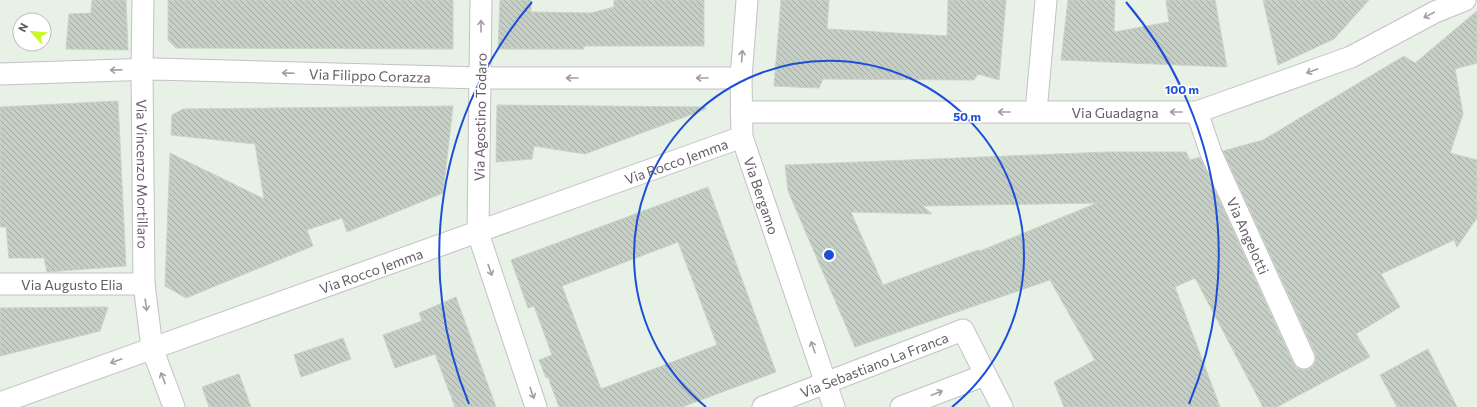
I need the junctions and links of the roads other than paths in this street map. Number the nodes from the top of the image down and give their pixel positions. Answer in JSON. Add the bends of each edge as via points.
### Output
{"nodes":[{"id":1,"x":143,"y":0,"type":"edge"},
{"id":2,"x":481,"y":0,"type":"edge"},
{"id":3,"x":747,"y":0,"type":"edge"},
{"id":4,"x":1046,"y":0,"type":"edge"},
{"id":5,"x":1465,"y":0,"type":"edge"},
{"id":6,"x":142,"y":70,"type":"junction"},
{"id":7,"x":0,"y":74,"type":"edge"},
{"id":8,"x":481,"y":78,"type":"junction"},
{"id":9,"x":741,"y":78,"type":"junction"},
{"id":10,"x":741,"y":112,"type":"junction"},
{"id":11,"x":1036,"y":112,"type":"junction"},
{"id":12,"x":1197,"y":112,"type":"junction"},
{"id":13,"x":742,"y":137,"type":"junction"},
{"id":14,"x":478,"y":233,"type":"junction"},
{"id":15,"x":0,"y":284,"type":"edge"},
{"id":16,"x":144,"y":284,"type":"junction"},
{"id":17,"x":152,"y":348,"type":"junction"},
{"id":18,"x":1304,"y":358,"type":"dead end"},
{"id":19,"x":985,"y":376,"type":"junction"},
{"id":20,"x":826,"y":384,"type":"junction"},
{"id":21,"x":0,"y":403,"type":"edge"},
{"id":22,"x":174,"y":407,"type":"edge"},
{"id":23,"x":536,"y":407,"type":"edge"},
{"id":24,"x":763,"y":407,"type":"edge"},
{"id":25,"x":834,"y":407,"type":"edge"},
{"id":26,"x":901,"y":407,"type":"edge"},
{"id":27,"x":1002,"y":407,"type":"edge"}],
"edges":[{"from":1,"to":6,"type":"street","name":"Via Vincenzo Mortillaro"},
{"from":8,"to":2,"type":"street","name":"Via Agostino Todaro","one_way":true},
{"from":9,"to":3,"type":"street","name":"Via Bergamo","one_way":true},
{"from":4,"to":11,"type":"street"},
{"from":5,"to":12,"type":"street","name":"Via Guadagna","one_way":true,"via":[[1435,12],[1351,57]]},
{"from":6,"to":7,"type":"street","name":"Via Filippo Corazza","one_way":true},
{"from":8,"to":6,"type":"street","name":"Via Filippo Corazza","one_way":true},
{"from":6,"to":16,"type":"street","name":"Via Vincenzo Mortillaro"},
{"from":9,"to":8,"type":"street","name":"Via Filippo Corazza","one_way":true},
{"from":8,"to":14,"type":"street","name":"Via Agostino Todaro"},
{"from":9,"to":10,"type":"street","name":"Via Bergamo"},
{"from":11,"to":10,"type":"street","name":"Via Guadagna","one_way":true},
{"from":10,"to":13,"type":"street","name":"Via Bergamo"},
{"from":12,"to":11,"type":"street","name":"Via Guadagna","one_way":true},
{"from":12,"to":18,"type":"street","name":"Via Angelotti","via":[[1211,153]]},
{"from":13,"to":14,"type":"street","name":"Via Rocco Jemma"},
{"from":20,"to":13,"type":"street","name":"Via Bergamo","one_way":true},
{"from":14,"to":17,"type":"street","name":"Via Rocco Jemma"},
{"from":14,"to":23,"type":"street","name":"Via Agostino Todaro","one_way":true},
{"from":15,"to":16,"type":"street","name":"Via Augusto Elia"},
{"from":16,"to":17,"type":"street","name":"Via Vincenzo Mortillaro","one_way":true},
{"from":17,"to":21,"type":"street","name":"Via Rocco Jemma","one_way":true},
{"from":22,"to":17,"type":"street","name":"Via Vincenzo Mortillaro","one_way":true},
{"from":19,"to":20,"type":"street","name":"Via Sebastiano La Franca","via":[[963,330]]},
{"from":26,"to":19,"type":"street","one_way":true},
{"from":19,"to":27,"type":"street"},
{"from":20,"to":24,"type":"street","name":"Via Sebastiano La Franca"},
{"from":20,"to":25,"type":"street","name":"Via Bergamo"}]}
